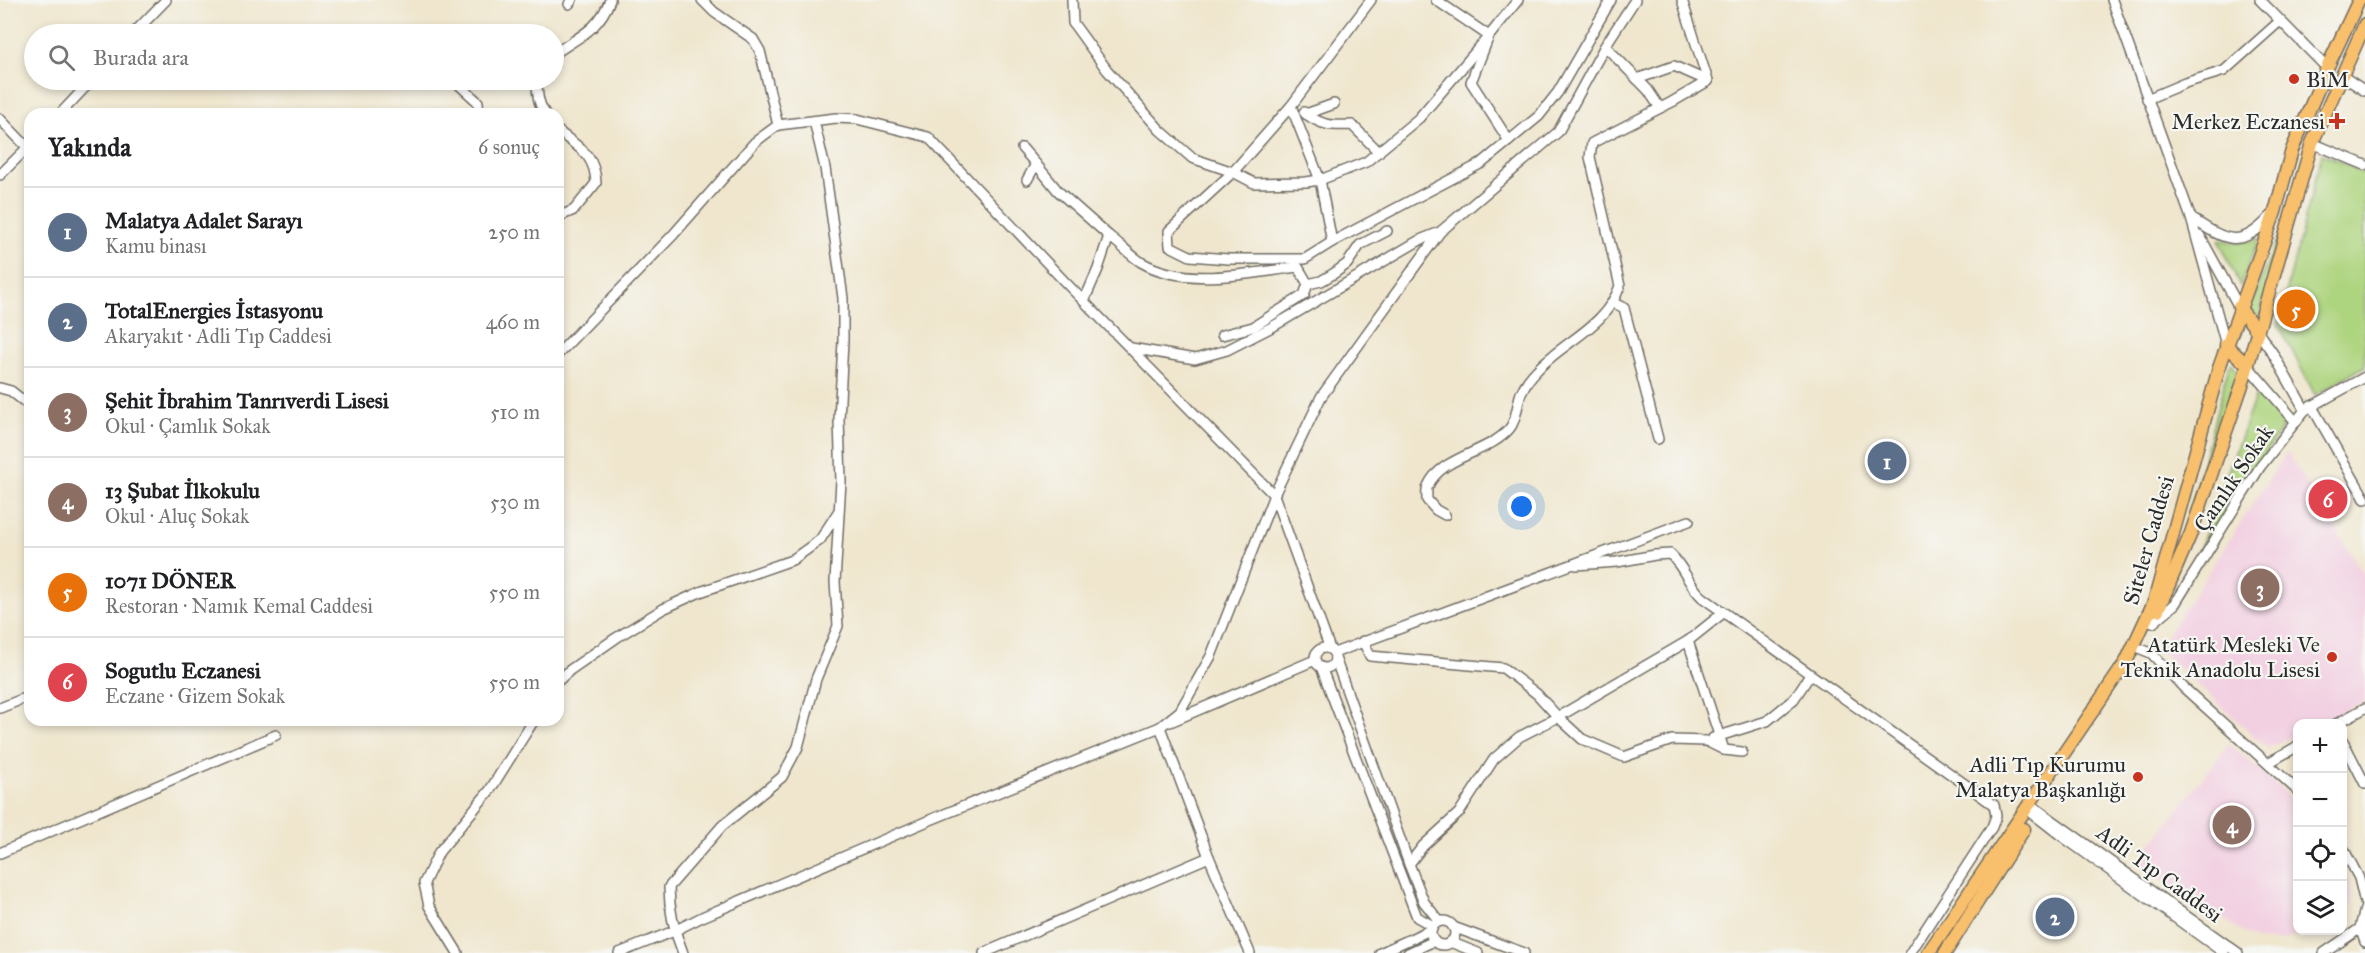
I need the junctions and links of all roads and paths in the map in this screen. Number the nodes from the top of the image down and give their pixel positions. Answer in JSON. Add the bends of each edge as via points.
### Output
{"nodes":[{"id":1,"x":166,"y":0,"type":"edge"},
{"id":2,"x":610,"y":0,"type":"edge"},
{"id":3,"x":702,"y":0,"type":"edge"},
{"id":4,"x":1072,"y":0,"type":"edge"},
{"id":5,"x":1371,"y":0,"type":"edge"},
{"id":6,"x":1436,"y":0,"type":"edge"},
{"id":7,"x":1518,"y":0,"type":"edge"},
{"id":8,"x":1611,"y":0,"type":"edge"},
{"id":9,"x":1635,"y":0,"type":"edge"},
{"id":10,"x":1682,"y":0,"type":"edge"},
{"id":11,"x":2112,"y":0,"type":"edge"},
{"id":12,"x":2260,"y":0,"type":"edge"},
{"id":13,"x":2359,"y":0,"type":"edge"},
{"id":14,"x":1451,"y":4,"type":"edge"},
{"id":15,"x":2280,"y":21,"type":"junction"},
{"id":16,"x":143,"y":24,"type":"edge"},
{"id":17,"x":2365,"y":24,"type":"edge"},
{"id":18,"x":1489,"y":36,"type":"junction"},
{"id":19,"x":1605,"y":46,"type":"junction"},
{"id":20,"x":564,"y":47,"type":"edge"},
{"id":21,"x":2327,"y":68,"type":"junction"},
{"id":22,"x":2341,"y":75,"type":"junction"},
{"id":23,"x":1637,"y":79,"type":"junction"},
{"id":24,"x":1708,"y":81,"type":"junction"},
{"id":25,"x":83,"y":90,"type":"edge"},
{"id":26,"x":465,"y":90,"type":"edge"},
{"id":27,"x":536,"y":90,"type":"edge"},
{"id":28,"x":2365,"y":91,"type":"edge"},
{"id":29,"x":2147,"y":99,"type":"junction"},
{"id":30,"x":1334,"y":104,"type":"dead end"},
{"id":31,"x":1291,"y":106,"type":"junction"},
{"id":32,"x":66,"y":108,"type":"edge"},
{"id":33,"x":478,"y":108,"type":"edge"},
{"id":34,"x":540,"y":108,"type":"edge"},
{"id":35,"x":1660,"y":108,"type":"junction"},
{"id":36,"x":1306,"y":114,"type":"junction"},
{"id":37,"x":0,"y":119,"type":"edge"},
{"id":38,"x":814,"y":121,"type":"junction"},
{"id":39,"x":778,"y":125,"type":"junction"},
{"id":40,"x":564,"y":136,"type":"edge"},
{"id":41,"x":24,"y":141,"type":"edge"},
{"id":42,"x":1509,"y":141,"type":"junction"},
{"id":43,"x":2312,"y":143,"type":"junction"},
{"id":44,"x":1022,"y":148,"type":"dead end"},
{"id":45,"x":24,"y":151,"type":"edge"},
{"id":46,"x":1379,"y":152,"type":"junction"},
{"id":47,"x":1036,"y":164,"type":"junction"},
{"id":48,"x":2365,"y":165,"type":"edge"},
{"id":49,"x":1233,"y":172,"type":"junction"},
{"id":50,"x":0,"y":175,"type":"edge"},
{"id":51,"x":1027,"y":180,"type":"dead end"},
{"id":52,"x":1320,"y":180,"type":"junction"},
{"id":53,"x":2275,"y":212,"type":"junction"},
{"id":54,"x":564,"y":214,"type":"edge"},
{"id":55,"x":2191,"y":218,"type":"junction"},
{"id":56,"x":1387,"y":231,"type":"dead end"},
{"id":57,"x":1440,"y":232,"type":"junction"},
{"id":58,"x":1109,"y":236,"type":"junction"},
{"id":59,"x":1332,"y":242,"type":"junction"},
{"id":60,"x":1308,"y":284,"type":"junction"},
{"id":61,"x":1084,"y":301,"type":"junction"},
{"id":62,"x":1614,"y":303,"type":"junction"},
{"id":63,"x":2239,"y":307,"type":"junction"},
{"id":64,"x":2257,"y":331,"type":"junction"},
{"id":65,"x":1222,"y":335,"type":"dead end"},
{"id":66,"x":2226,"y":345,"type":"junction"},
{"id":67,"x":564,"y":348,"type":"edge"},
{"id":68,"x":1131,"y":348,"type":"junction"},
{"id":69,"x":2247,"y":365,"type":"junction"},
{"id":70,"x":2365,"y":377,"type":"edge"},
{"id":71,"x":0,"y":388,"type":"edge"},
{"id":72,"x":24,"y":401,"type":"edge"},
{"id":73,"x":2308,"y":407,"type":"junction"},
{"id":74,"x":2296,"y":422,"type":"junction"},
{"id":75,"x":1658,"y":439,"type":"dead end"},
{"id":76,"x":1274,"y":495,"type":"junction"},
{"id":77,"x":2365,"y":499,"type":"edge"},
{"id":78,"x":839,"y":510,"type":"junction"},
{"id":79,"x":1445,"y":515,"type":"dead end"},
{"id":80,"x":1689,"y":521,"type":"dead end"},
{"id":81,"x":1576,"y":565,"type":"junction"},
{"id":82,"x":1723,"y":613,"type":"junction"},
{"id":83,"x":2153,"y":622,"type":"junction"},
{"id":84,"x":1364,"y":641,"type":"junction"},
{"id":85,"x":1688,"y":641,"type":"junction"},
{"id":86,"x":2140,"y":649,"type":"junction"},
{"id":87,"x":1333,"y":653,"type":"junction"},
{"id":88,"x":1318,"y":664,"type":"junction"},
{"id":89,"x":1810,"y":675,"type":"junction"},
{"id":90,"x":564,"y":676,"type":"edge"},
{"id":91,"x":24,"y":698,"type":"edge"},
{"id":92,"x":0,"y":708,"type":"edge"},
{"id":93,"x":2365,"y":708,"type":"edge"},
{"id":94,"x":1557,"y":717,"type":"junction"},
{"id":95,"x":2344,"y":719,"type":"edge"},
{"id":96,"x":530,"y":726,"type":"edge"},
{"id":97,"x":1160,"y":727,"type":"junction"},
{"id":98,"x":276,"y":735,"type":"dead end"},
{"id":99,"x":1719,"y":736,"type":"junction"},
{"id":100,"x":1706,"y":741,"type":"junction"},
{"id":101,"x":2347,"y":747,"type":"edge"},
{"id":102,"x":2293,"y":749,"type":"edge"},
{"id":103,"x":1724,"y":750,"type":"junction"},
{"id":104,"x":1742,"y":752,"type":"dead end"},
{"id":105,"x":2268,"y":763,"type":"junction"},
{"id":106,"x":2365,"y":784,"type":"edge"},
{"id":107,"x":2293,"y":786,"type":"edge"},
{"id":108,"x":2032,"y":809,"type":"junction"},
{"id":109,"x":0,"y":853,"type":"edge"},
{"id":110,"x":2347,"y":854,"type":"edge"},
{"id":111,"x":1209,"y":857,"type":"junction"},
{"id":112,"x":1409,"y":864,"type":"junction"},
{"id":113,"x":2365,"y":903,"type":"edge"},
{"id":114,"x":2365,"y":909,"type":"edge"},
{"id":115,"x":1435,"y":925,"type":"junction"},
{"id":116,"x":2363,"y":926,"type":"edge"},
{"id":117,"x":1453,"y":927,"type":"junction"},
{"id":118,"x":674,"y":931,"type":"junction"},
{"id":119,"x":1434,"y":941,"type":"junction"},
{"id":120,"x":1450,"y":942,"type":"junction"},
{"id":121,"x":2365,"y":942,"type":"edge"},
{"id":122,"x":1947,"y":952,"type":"edge"},
{"id":123,"x":2323,"y":952,"type":"edge"},
{"id":124,"x":458,"y":953,"type":"edge"},
{"id":125,"x":619,"y":953,"type":"edge"},
{"id":126,"x":683,"y":953,"type":"edge"},
{"id":127,"x":984,"y":953,"type":"edge"},
{"id":128,"x":1250,"y":953,"type":"edge"},
{"id":129,"x":1380,"y":953,"type":"edge"},
{"id":130,"x":1408,"y":953,"type":"edge"},
{"id":131,"x":1478,"y":953,"type":"edge"},
{"id":132,"x":1524,"y":953,"type":"edge"},
{"id":133,"x":1910,"y":953,"type":"edge"},
{"id":134,"x":1928,"y":953,"type":"edge"},
{"id":135,"x":2224,"y":953,"type":"edge"},
{"id":136,"x":2238,"y":953,"type":"edge"}],
"edges":[{"from":1,"to":16,"type":"street"},
{"from":2,"to":20,"type":"street","via":[[595,27]]},
{"from":3,"to":39,"type":"street","via":[[753,39],[760,51]]},
{"from":4,"to":49,"type":"street","via":[[1073,23],[1107,70],[1160,130],[1192,158]]},
{"from":5,"to":31,"type":"street"},
{"from":6,"to":14,"type":"street"},
{"from":7,"to":18,"type":"street"},
{"from":8,"to":42,"type":"street","via":[[1558,92],[1539,116]]},
{"from":9,"to":19,"type":"street"},
{"from":10,"to":24,"type":"street"},
{"from":11,"to":29,"type":"street"},
{"from":12,"to":15,"type":"street"},
{"from":13,"to":21,"type":"main road","name":"Siteler Caddesi"},
{"from":14,"to":18,"type":"street"},
{"from":15,"to":21,"type":"street"},
{"from":15,"to":29,"type":"street","via":[[2224,70]]},
{"from":17,"to":22,"type":"main road","name":"Siteler Caddesi"},
{"from":18,"to":42,"type":"street","via":[[1471,82]]},
{"from":18,"to":46,"type":"street","via":[[1419,118]]},
{"from":19,"to":23,"type":"street"},
{"from":19,"to":57,"type":"street","via":[[1558,132]]},
{"from":21,"to":53,"type":"main road","name":"Siteler Caddesi","via":[[2292,150]]},
{"from":22,"to":28,"type":"street"},
{"from":22,"to":43,"type":"main road","name":"Siteler Caddesi"},
{"from":23,"to":24,"type":"street","via":[[1674,66]]},
{"from":23,"to":35,"type":"street"},
{"from":24,"to":35,"type":"street"},
{"from":25,"to":32,"type":"street"},
{"from":26,"to":33,"type":"street","via":[[478,102]]},
{"from":27,"to":34,"type":"street"},
{"from":29,"to":55,"type":"street"},
{"from":30,"to":36,"type":"street"},
{"from":31,"to":36,"type":"street"},
{"from":31,"to":49,"type":"street"},
{"from":31,"to":52,"type":"street"},
{"from":35,"to":62,"type":"street","via":[[1592,143],[1589,149],[1620,286]]},
{"from":36,"to":46,"type":"street","via":[[1332,126],[1352,124]]},
{"from":37,"to":41,"type":"street"},
{"from":38,"to":39,"type":"street"},
{"from":38,"to":61,"type":"street","via":[[857,119],[928,137]]},
{"from":38,"to":78,"type":"street","via":[[825,168],[843,298]]},
{"from":39,"to":67,"type":"street","via":[[755,142],[673,235]]},
{"from":40,"to":54,"type":"street","via":[[595,167],[596,183],[574,210]]},
{"from":42,"to":59,"type":"street","via":[[1482,164]]},
{"from":43,"to":48,"type":"street"},
{"from":43,"to":64,"type":"main road","name":"Siteler Caddesi"},
{"from":44,"to":47,"type":"street"},
{"from":45,"to":50,"type":"street"},
{"from":46,"to":52,"type":"street","via":[[1366,162]]},
{"from":47,"to":51,"type":"street"},
{"from":47,"to":58,"type":"street","via":[[1058,191]]},
{"from":49,"to":52,"type":"street","via":[[1254,183]]},
{"from":49,"to":59,"type":"street","via":[[1169,231],[1170,246],[1190,256],[1305,259]]},
{"from":52,"to":59,"type":"street"},
{"from":53,"to":55,"type":"street","via":[[2246,237],[2233,239],[2221,237]]},
{"from":53,"to":63,"type":"main road","name":"Siteler Caddesi"},
{"from":55,"to":63,"type":"street"},
{"from":55,"to":66,"type":"street"},
{"from":56,"to":60,"type":"street","via":[[1360,244],[1347,264],[1333,274]]},
{"from":57,"to":68,"type":"street","via":[[1227,350],[1195,359]]},
{"from":57,"to":76,"type":"street","via":[[1321,397]]},
{"from":58,"to":60,"type":"street","via":[[1140,261],[1170,274],[1196,277],[1298,267]]},
{"from":58,"to":61,"type":"street"},
{"from":60,"to":65,"type":"street","via":[[1304,295],[1253,327]]},
{"from":61,"to":68,"type":"street"},
{"from":62,"to":75,"type":"street","via":[[1624,308]]},
{"from":62,"to":79,"type":"street","via":[[1595,324],[1537,370],[1522,391],[1511,427],[1496,441],[1438,473],[1427,487],[1427,500]]},
{"from":63,"to":64,"type":"main road"},
{"from":63,"to":66,"type":"main road","name":"Siteler Caddesi"},
{"from":64,"to":69,"type":"main road","name":"Siteler Caddesi"},
{"from":64,"to":73,"type":"street"},
{"from":66,"to":69,"type":"main road"},
{"from":66,"to":108,"type":"main road","name":"Siteler Caddesi","via":[[2154,602],[2126,662]]},
{"from":68,"to":76,"type":"street"},
{"from":69,"to":74,"type":"street"},
{"from":69,"to":83,"type":"main road","name":"Siteler Caddesi","via":[[2191,533]]},
{"from":70,"to":73,"type":"street","name":"Çamlık Sokak"},
{"from":71,"to":72,"type":"street"},
{"from":73,"to":74,"type":"street","name":"Çamlık Sokak"},
{"from":73,"to":77,"type":"street"},
{"from":74,"to":83,"type":"street","name":"Çamlık Sokak","via":[[2260,467],[2175,604]]},
{"from":76,"to":87,"type":"street"},
{"from":76,"to":97,"type":"street","via":[[1211,656],[1180,711]]},
{"from":78,"to":90,"type":"street","via":[[820,540],[792,560],[663,609]]},
{"from":78,"to":118,"type":"street","via":[[835,582],[838,626],[816,680],[798,747],[782,777],[722,826],[669,887]]},
{"from":80,"to":81,"type":"street"},
{"from":81,"to":82,"type":"street","via":[[1670,554],[1690,586]]},
{"from":81,"to":84,"type":"street"},
{"from":82,"to":85,"type":"street"},
{"from":82,"to":89,"type":"street"},
{"from":83,"to":86,"type":"main road","name":"Siteler Caddesi"},
{"from":84,"to":87,"type":"street"},
{"from":84,"to":94,"type":"street","via":[[1370,656],[1503,668],[1537,694]]},
{"from":85,"to":94,"type":"street"},
{"from":85,"to":99,"type":"street"},
{"from":86,"to":105,"type":"street","via":[[2151,653]]},
{"from":86,"to":108,"type":"main road","name":"Siteler Caddesi","via":[[2120,686]]},
{"from":87,"to":88,"type":"street","via":[[1330,666]]},
{"from":87,"to":88,"type":"street","via":[[1323,648],[1317,651]]},
{"from":87,"to":112,"type":"street"},
{"from":88,"to":97,"type":"street"},
{"from":88,"to":115,"type":"street","via":[[1417,917]]},
{"from":89,"to":99,"type":"street","via":[[1794,699],[1767,722]]},
{"from":89,"to":133,"type":"street","via":[[1994,805],[1992,827]]},
{"from":91,"to":92,"type":"street"},
{"from":93,"to":95,"type":"street"},
{"from":94,"to":100,"type":"street","via":[[1582,739],[1624,756],[1672,740]]},
{"from":94,"to":112,"type":"street","via":[[1519,737],[1494,759],[1459,813]]},
{"from":96,"to":124,"type":"street","via":[[490,790],[439,852],[424,883],[429,906]]},
{"from":97,"to":111,"type":"street"},
{"from":97,"to":118,"type":"street"},
{"from":98,"to":109,"type":"street"},
{"from":99,"to":100,"type":"street"},
{"from":99,"to":103,"type":"street"},
{"from":100,"to":103,"type":"street"},
{"from":101,"to":106,"type":"street"},
{"from":102,"to":105,"type":"street"},
{"from":103,"to":104,"type":"street"},
{"from":105,"to":107,"type":"street"},
{"from":108,"to":122,"type":"main road","name":"Siteler Caddesi"},
{"from":108,"to":134,"type":"main road","name":"Siteler Caddesi"},
{"from":108,"to":135,"type":"street","name":"Adli Tıp Caddesi"},
{"from":108,"to":136,"type":"street","name":"Adli Tıp Caddesi"},
{"from":110,"to":113,"type":"street","via":[[2360,878]]},
{"from":111,"to":127,"type":"street"},
{"from":111,"to":128,"type":"street"},
{"from":112,"to":115,"type":"street"},
{"from":114,"to":116,"type":"street"},
{"from":115,"to":117,"type":"street","via":[[1447,921]]},
{"from":115,"to":119,"type":"street","via":[[1431,935]]},
{"from":115,"to":129,"type":"street"},
{"from":116,"to":121,"type":"street"},
{"from":116,"to":123,"type":"street"},
{"from":117,"to":120,"type":"street","via":[[1455,933]]},
{"from":117,"to":132,"type":"street"},
{"from":118,"to":125,"type":"street"},
{"from":118,"to":126,"type":"street"},
{"from":119,"to":120,"type":"street","via":[[1444,945]]},
{"from":119,"to":130,"type":"street"},
{"from":120,"to":131,"type":"street"}]}
